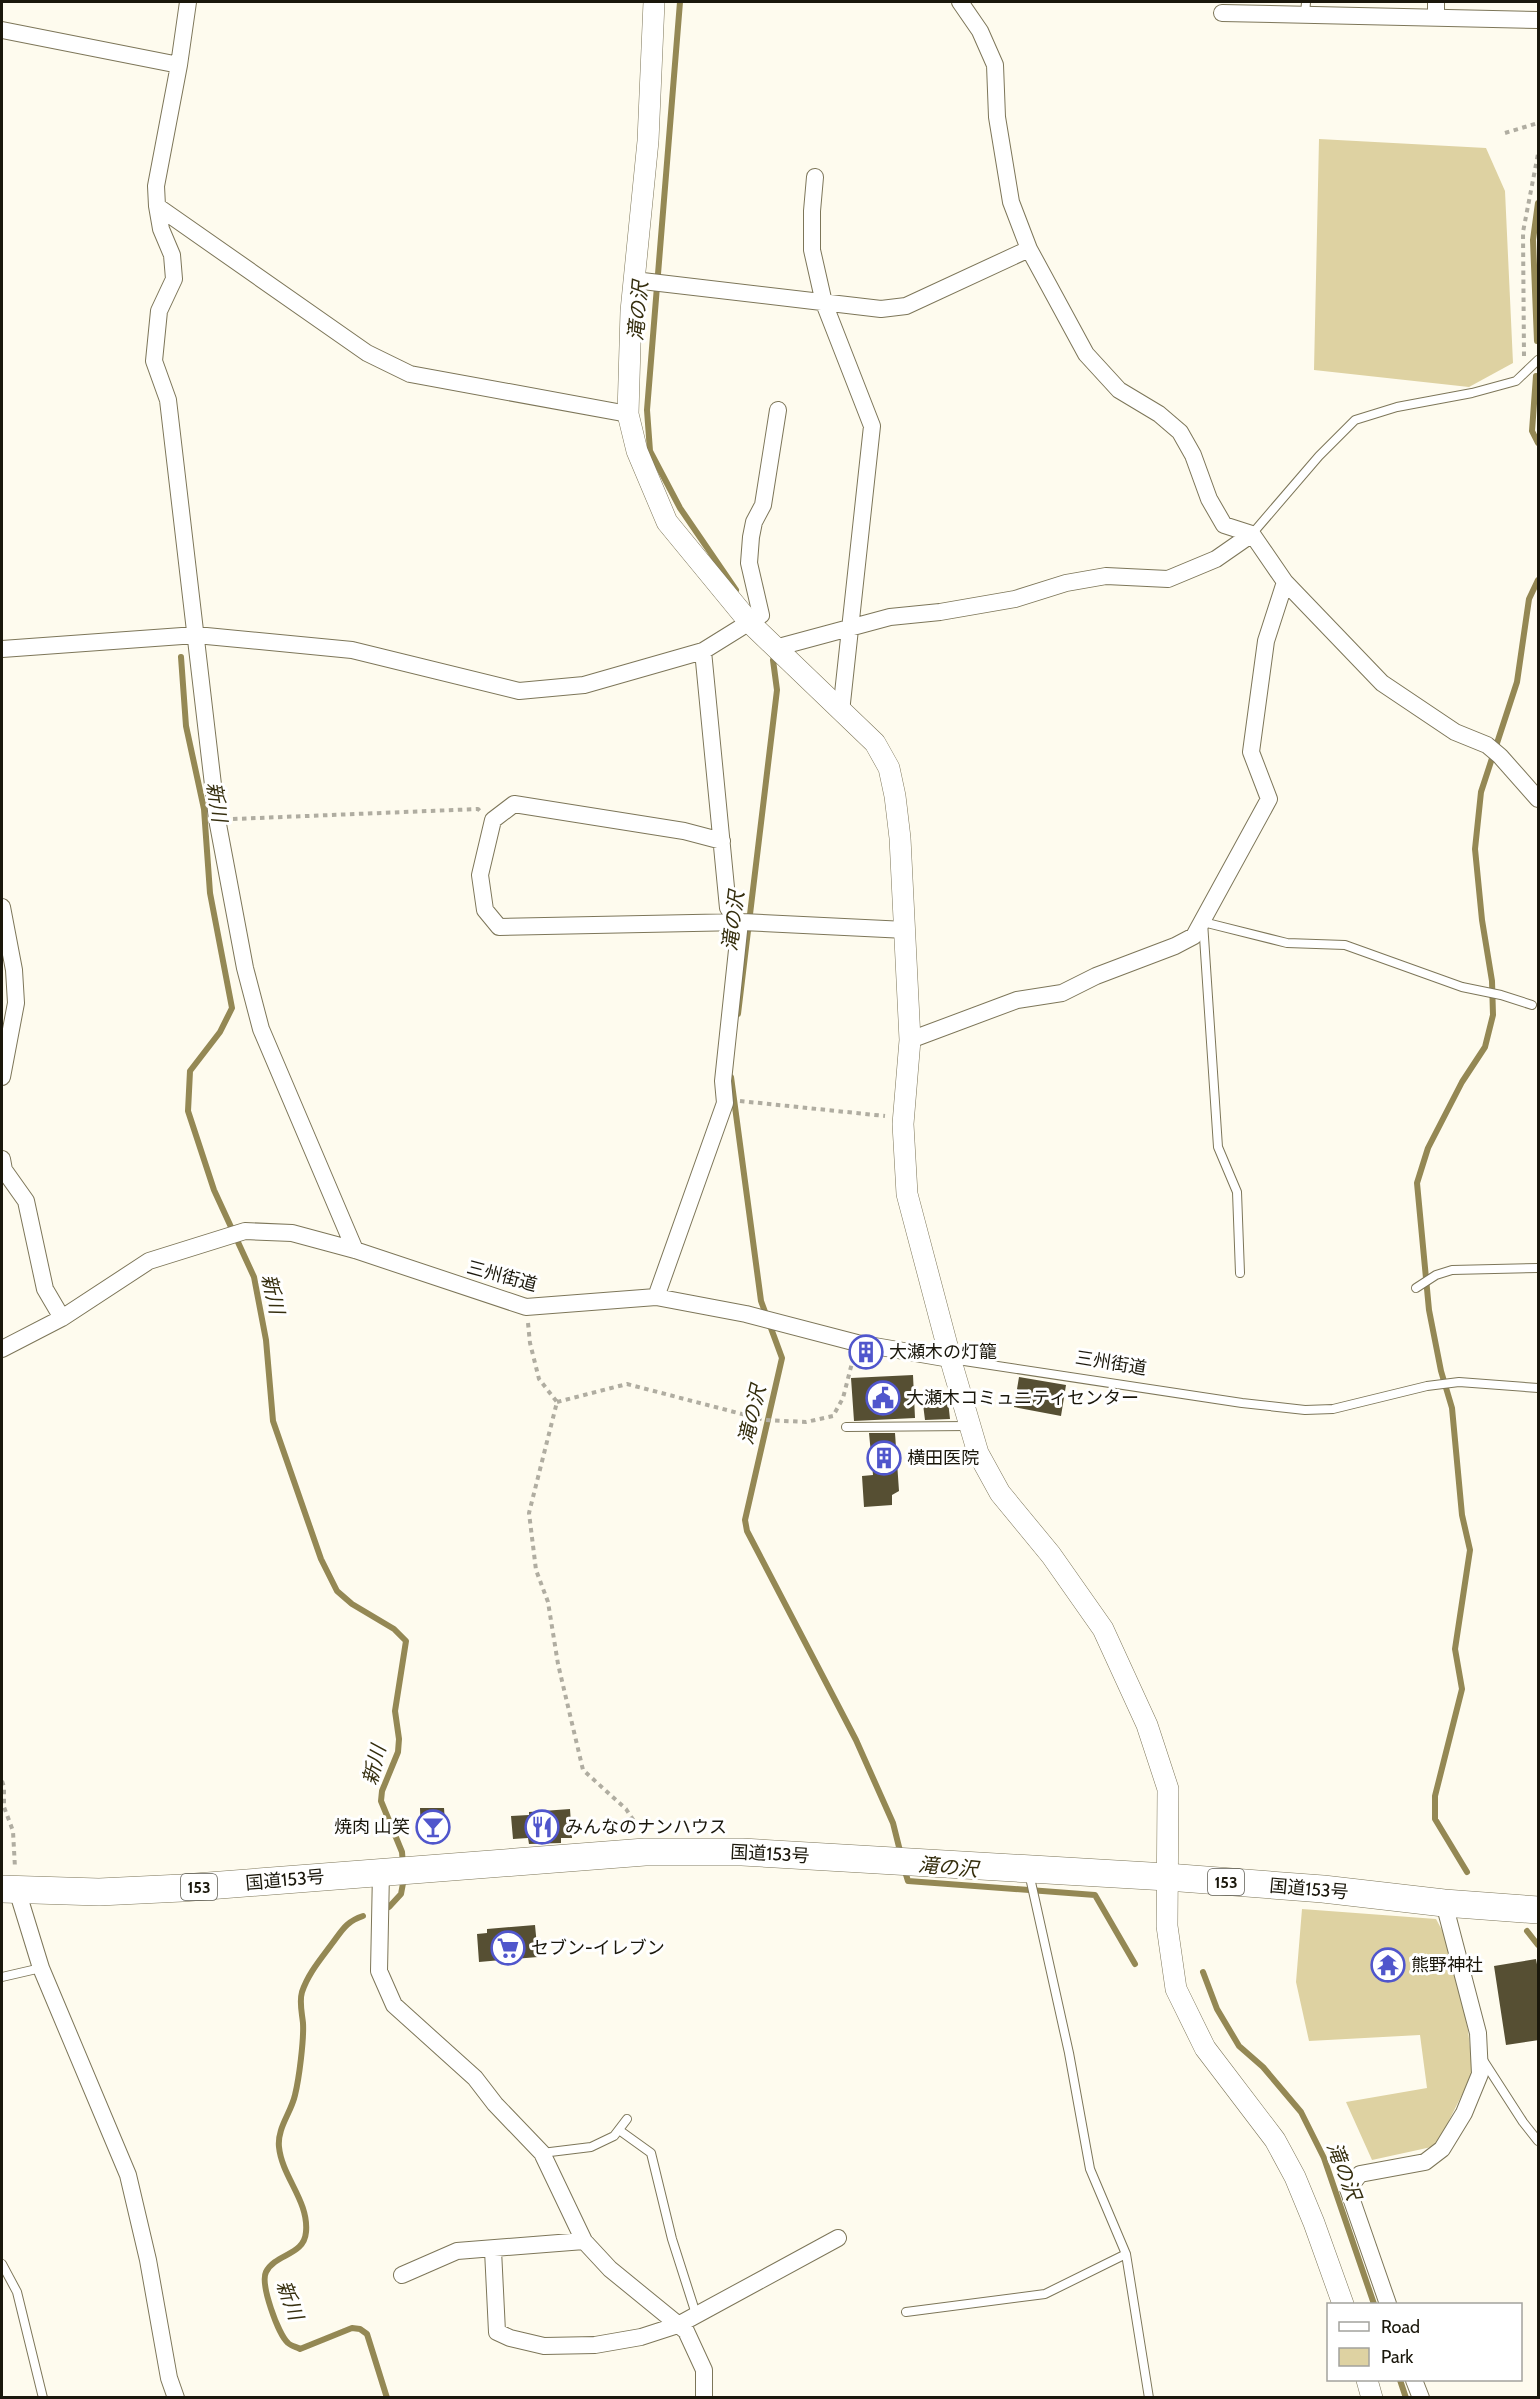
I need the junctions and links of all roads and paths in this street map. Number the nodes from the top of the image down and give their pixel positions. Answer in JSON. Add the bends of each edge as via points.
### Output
{"nodes":[{"id":1,"x":188,"y":2,"type":"edge"},
{"id":2,"x":654,"y":2,"type":"edge"},
{"id":3,"x":960,"y":2,"type":"edge"},
{"id":4,"x":1305,"y":8,"type":"edge"},
{"id":5,"x":1436,"y":10,"type":"edge"},
{"id":6,"x":1222,"y":14,"type":"dead end"},
{"id":7,"x":1539,"y":20,"type":"edge"},
{"id":8,"x":2,"y":30,"type":"edge"},
{"id":9,"x":179,"y":65,"type":"junction"},
{"id":10,"x":1539,"y":123,"type":"edge"},
{"id":11,"x":1505,"y":133,"type":"dead end"},
{"id":12,"x":1539,"y":154,"type":"edge"},
{"id":13,"x":815,"y":177,"type":"dead end"},
{"id":14,"x":157,"y":206,"type":"junction"},
{"id":15,"x":1029,"y":249,"type":"junction"},
{"id":16,"x":642,"y":281,"type":"junction"},
{"id":17,"x":824,"y":303,"type":"junction"},
{"id":18,"x":1539,"y":360,"type":"edge"},
{"id":19,"x":1524,"y":373,"type":"junction"},
{"id":20,"x":778,"y":410,"type":"dead end"},
{"id":21,"x":628,"y":414,"type":"junction"},
{"id":22,"x":1252,"y":534,"type":"junction"},
{"id":23,"x":1285,"y":582,"type":"junction"},
{"id":24,"x":750,"y":623,"type":"junction"},
{"id":25,"x":850,"y":629,"type":"junction"},
{"id":26,"x":196,"y":635,"type":"junction"},
{"id":27,"x":775,"y":648,"type":"junction"},
{"id":28,"x":2,"y":649,"type":"edge"},
{"id":29,"x":704,"y":651,"type":"junction"},
{"id":30,"x":841,"y":711,"type":"junction"},
{"id":31,"x":1539,"y":799,"type":"edge"},
{"id":32,"x":217,"y":819,"type":"junction"},
{"id":33,"x":493,"y":820,"type":"junction"},
{"id":34,"x":722,"y":840,"type":"junction"},
{"id":35,"x":2,"y":907,"type":"edge"},
{"id":36,"x":741,"y":922,"type":"junction"},
{"id":37,"x":1203,"y":922,"type":"junction"},
{"id":38,"x":906,"y":930,"type":"junction"},
{"id":39,"x":1532,"y":1005,"type":"dead end"},
{"id":40,"x":909,"y":1040,"type":"junction"},
{"id":41,"x":2,"y":1077,"type":"edge"},
{"id":42,"x":743,"y":1100,"type":"dead end"},
{"id":43,"x":904,"y":1118,"type":"junction"},
{"id":44,"x":2,"y":1159,"type":"edge"},
{"id":45,"x":355,"y":1250,"type":"junction"},
{"id":46,"x":1539,"y":1268,"type":"edge"},
{"id":47,"x":1240,"y":1273,"type":"dead end"},
{"id":48,"x":1419,"y":1287,"type":"dead end"},
{"id":49,"x":656,"y":1297,"type":"junction"},
{"id":50,"x":526,"y":1307,"type":"junction"},
{"id":51,"x":62,"y":1318,"type":"junction"},
{"id":52,"x":857,"y":1343,"type":"junction"},
{"id":53,"x":2,"y":1349,"type":"edge"},
{"id":54,"x":950,"y":1359,"type":"junction"},
{"id":55,"x":1539,"y":1388,"type":"edge"},
{"id":56,"x":557,"y":1402,"type":"junction"},
{"id":57,"x":970,"y":1426,"type":"junction"},
{"id":58,"x":846,"y":1427,"type":"dead end"},
{"id":59,"x":2,"y":1781,"type":"edge"},
{"id":60,"x":645,"y":1852,"type":"junction"},
{"id":61,"x":397,"y":1871,"type":"junction"},
{"id":62,"x":1167,"y":1877,"type":"junction"},
{"id":63,"x":1032,"y":1884,"type":"junction"},
{"id":64,"x":9,"y":1890,"type":"edge"},
{"id":65,"x":1444,"y":1903,"type":"junction"},
{"id":66,"x":1539,"y":1910,"type":"edge"},
{"id":67,"x":41,"y":1968,"type":"junction"},
{"id":68,"x":2,"y":1977,"type":"edge"},
{"id":69,"x":1479,"y":2055,"type":"junction"},
{"id":70,"x":627,"y":2119,"type":"dead end"},
{"id":71,"x":619,"y":2130,"type":"junction"},
{"id":72,"x":1539,"y":2141,"type":"edge"},
{"id":73,"x":542,"y":2153,"type":"junction"},
{"id":74,"x":838,"y":2238,"type":"dead end"},
{"id":75,"x":584,"y":2241,"type":"junction"},
{"id":76,"x":494,"y":2250,"type":"junction"},
{"id":77,"x":1126,"y":2254,"type":"junction"},
{"id":78,"x":2,"y":2264,"type":"edge"},
{"id":79,"x":402,"y":2275,"type":"dead end"},
{"id":80,"x":1342,"y":2303,"type":"edge"},
{"id":81,"x":1388,"y":2303,"type":"edge"},
{"id":82,"x":906,"y":2312,"type":"dead end"},
{"id":83,"x":696,"y":2314,"type":"junction"},
{"id":84,"x":678,"y":2325,"type":"junction"},
{"id":85,"x":1367,"y":2381,"type":"edge"},
{"id":86,"x":1415,"y":2381,"type":"edge"},
{"id":87,"x":43,"y":2397,"type":"edge"},
{"id":88,"x":176,"y":2397,"type":"edge"},
{"id":89,"x":704,"y":2397,"type":"edge"},
{"id":90,"x":1149,"y":2397,"type":"edge"},
{"id":91,"x":1372,"y":2397,"type":"edge"},
{"id":92,"x":1421,"y":2397,"type":"edge"}],
"edges":[{"from":1,"to":9,"type":"street"},
{"from":2,"to":16,"type":"street"},
{"from":3,"to":15,"type":"street","via":[[980,31],[995,66],[997,117],[1011,202]]},
{"from":4,"to":5,"type":"street"},
{"from":4,"to":6,"type":"street"},
{"from":5,"to":7,"type":"street"},
{"from":8,"to":9,"type":"street"},
{"from":9,"to":14,"type":"street","via":[[156,186]]},
{"from":10,"to":11,"type":"path"},
{"from":12,"to":19,"type":"path","via":[[1523,232]]},
{"from":13,"to":17,"type":"street","via":[[812,250]]},
{"from":14,"to":21,"type":"street","via":[[367,353],[410,374]]},
{"from":14,"to":26,"type":"street","via":[[172,255],[174,279],[159,311],[154,360],[168,400]]},
{"from":15,"to":17,"type":"street","via":[[906,306],[881,309]]},
{"from":15,"to":22,"type":"street","via":[[1086,354],[1119,390],[1180,432],[1224,525]]},
{"from":16,"to":17,"type":"street"},
{"from":16,"to":21,"type":"street","via":[[630,312]]},
{"from":17,"to":25,"type":"street","via":[[872,426]]},
{"from":18,"to":19,"type":"lane"},
{"from":19,"to":22,"type":"lane","via":[[1515,381],[1473,393],[1397,407],[1355,420]]},
{"from":20,"to":24,"type":"street","via":[[763,505],[754,522],[751,546],[750,563],[761,615]]},
{"from":21,"to":24,"type":"street","via":[[637,451],[668,522]]},
{"from":22,"to":23,"type":"street"},
{"from":22,"to":25,"type":"street","via":[[1216,559],[1168,579],[1106,576],[1015,599],[891,617]]},
{"from":23,"to":31,"type":"street","via":[[1382,683],[1455,732],[1493,750]]},
{"from":23,"to":37,"type":"street","via":[[1266,641],[1251,752],[1269,798]]},
{"from":24,"to":27,"type":"street"},
{"from":24,"to":29,"type":"street"},
{"from":25,"to":27,"type":"street"},
{"from":25,"to":30,"type":"street"},
{"from":26,"to":28,"type":"street"},
{"from":26,"to":29,"type":"street","via":[[352,650],[519,691],[584,685]]},
{"from":26,"to":32,"type":"street"},
{"from":27,"to":30,"type":"street"},
{"from":29,"to":34,"type":"street"},
{"from":30,"to":38,"type":"street","via":[[875,742],[889,768],[900,838]]},
{"from":32,"to":33,"type":"path","via":[[477,809]]},
{"from":32,"to":45,"type":"street","via":[[245,968],[261,1029]]},
{"from":33,"to":34,"type":"street","via":[[514,804]]},
{"from":33,"to":36,"type":"street","via":[[480,875],[485,910],[499,927]]},
{"from":34,"to":36,"type":"street","via":[[728,908]]},
{"from":35,"to":41,"type":"street","via":[[16,1003]]},
{"from":36,"to":38,"type":"street"},
{"from":36,"to":49,"type":"street","via":[[723,1081],[725,1103]]},
{"from":37,"to":39,"type":"lane","via":[[1287,943],[1345,945]]},
{"from":37,"to":40,"type":"street","via":[[1194,936],[1175,946],[1062,993],[1017,1000]]},
{"from":37,"to":47,"type":"lane","via":[[1218,1147],[1237,1192]]},
{"from":38,"to":40,"type":"street"},
{"from":40,"to":43,"type":"street"},
{"from":42,"to":43,"type":"path"},
{"from":43,"to":54,"type":"street","via":[[907,1194]]},
{"from":44,"to":51,"type":"street","via":[[4,1170],[26,1201],[45,1289]]},
{"from":45,"to":50,"type":"street","name":"三州街道"},
{"from":45,"to":51,"type":"street","name":"三州街道","via":[[292,1233],[245,1231],[149,1261]]},
{"from":46,"to":48,"type":"lane","via":[[1452,1270]]},
{"from":49,"to":50,"type":"street","name":"三州街道"},
{"from":49,"to":52,"type":"street","name":"三州街道","via":[[753,1316]]},
{"from":50,"to":56,"type":"path","via":[[539,1379]]},
{"from":51,"to":53,"type":"street"},
{"from":52,"to":54,"type":"street","name":"三州街道"},
{"from":52,"to":56,"type":"path","via":[[843,1398],[832,1416],[806,1422],[765,1420],[627,1384]]},
{"from":54,"to":55,"type":"lane","name":"三州街道","via":[[1305,1410],[1333,1409],[1454,1382]]},
{"from":54,"to":57,"type":"street"},
{"from":56,"to":60,"type":"path","via":[[529,1513],[536,1570],[548,1602],[583,1770],[626,1809],[640,1830]]},
{"from":57,"to":58,"type":"lane"},
{"from":57,"to":62,"type":"street","via":[[978,1453],[999,1493],[1051,1555],[1103,1629],[1147,1725],[1168,1789]]},
{"from":59,"to":64,"type":"path","via":[[4,1807],[12,1831]]},
{"from":60,"to":61,"type":"highway","name":"国道153号","number":"153"},
{"from":60,"to":63,"type":"highway","name":"国道153号","number":"153","via":[[742,1852],[901,1860]]},
{"from":61,"to":64,"type":"highway","name":"国道153号","number":"153","via":[[182,1888],[99,1892]]},
{"from":61,"to":73,"type":"street","via":[[379,1971],[394,2005],[475,2078]]},
{"from":62,"to":63,"type":"highway","name":"国道153号","number":"153"},
{"from":62,"to":65,"type":"highway","name":"国道153号","number":"153"},
{"from":62,"to":80,"type":"street","via":[[1167,1926],[1176,1989],[1205,2048],[1275,2140],[1295,2177]]},
{"from":63,"to":77,"type":"lane","via":[[1090,2169]]},
{"from":64,"to":67,"type":"street"},
{"from":65,"to":66,"type":"highway","name":"国道153号","number":"153"},
{"from":65,"to":69,"type":"street","via":[[1478,2033]]},
{"from":67,"to":68,"type":"lane"},
{"from":67,"to":88,"type":"street","via":[[128,2175]]},
{"from":69,"to":72,"type":"lane","via":[[1522,2122]]},
{"from":69,"to":81,"type":"street","via":[[1480,2074],[1464,2113],[1442,2149],[1425,2162],[1360,2174],[1348,2189]]},
{"from":70,"to":71,"type":"lane"},
{"from":71,"to":73,"type":"lane","via":[[591,2147]]},
{"from":71,"to":83,"type":"lane","via":[[651,2153]]},
{"from":73,"to":75,"type":"street"},
{"from":74,"to":83,"type":"street"},
{"from":75,"to":76,"type":"street"},
{"from":75,"to":84,"type":"street","via":[[610,2269]]},
{"from":76,"to":79,"type":"street","via":[[457,2251]]},
{"from":76,"to":84,"type":"street","via":[[497,2332],[510,2338],[544,2346],[595,2345]]},
{"from":77,"to":82,"type":"lane","via":[[1044,2294]]},
{"from":77,"to":90,"type":"lane"},
{"from":78,"to":87,"type":"lane","via":[[17,2292]]},
{"from":83,"to":84,"type":"street"},
{"from":84,"to":89,"type":"street","via":[[686,2331],[704,2370]]},
{"from":85,"to":91,"type":"street"},
{"from":86,"to":92,"type":"street"}]}
